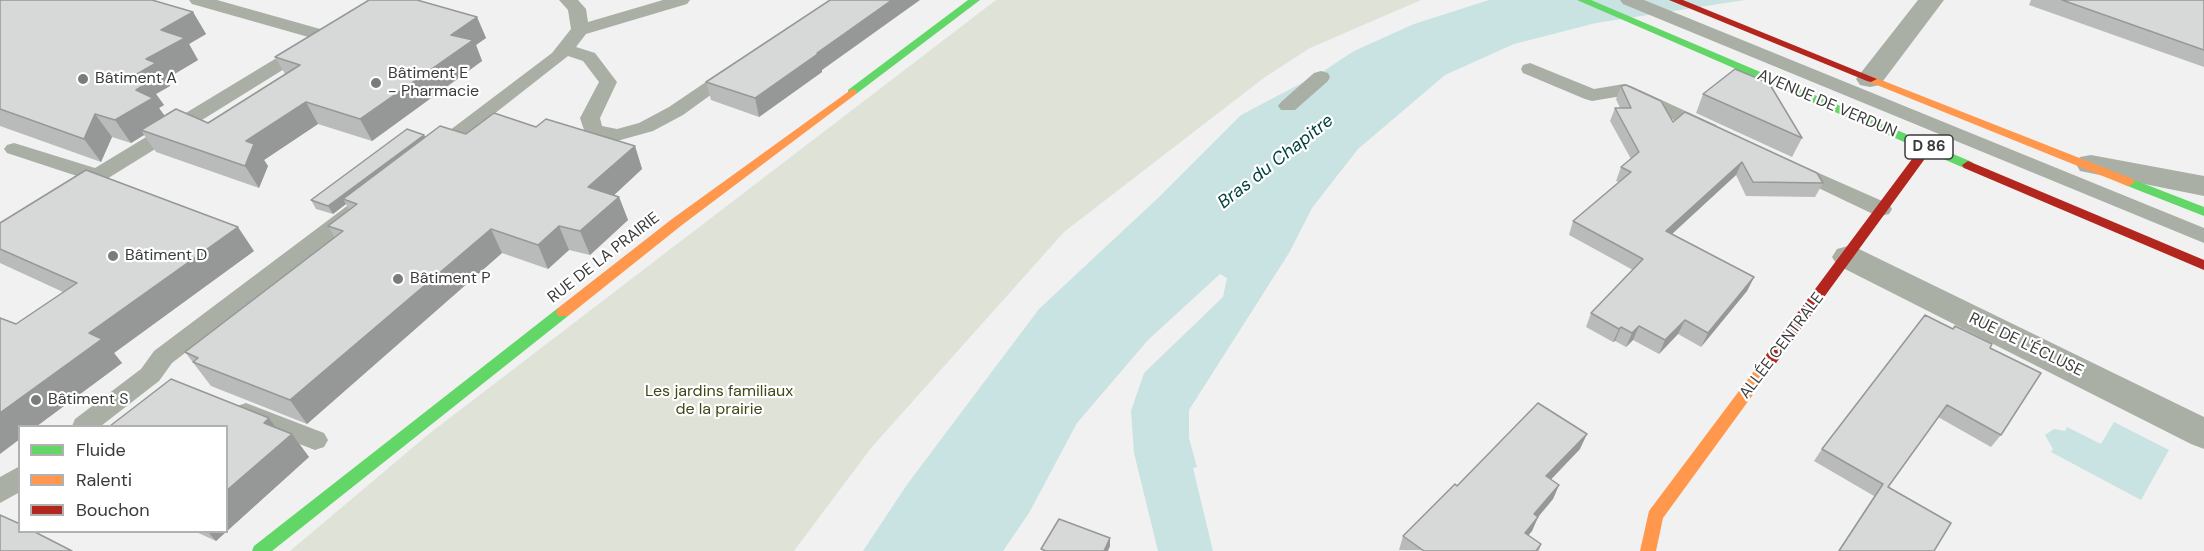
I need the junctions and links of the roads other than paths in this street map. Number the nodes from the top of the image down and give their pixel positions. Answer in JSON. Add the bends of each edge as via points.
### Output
{"nodes":[{"id":1,"x":198,"y":0,"type":"edge"},
{"id":2,"x":646,"y":0,"type":"edge"},
{"id":3,"x":681,"y":0,"type":"edge"},
{"id":4,"x":975,"y":0,"type":"edge"},
{"id":5,"x":1582,"y":0,"type":"edge"},
{"id":6,"x":1629,"y":0,"type":"edge"},
{"id":7,"x":1674,"y":0,"type":"edge"},
{"id":8,"x":1931,"y":0,"type":"edge"},
{"id":9,"x":575,"y":15,"type":"edge"},
{"id":10,"x":344,"y":24,"type":"edge"},
{"id":11,"x":325,"y":36,"type":"junction"},
{"id":12,"x":564,"y":49,"type":"junction"},
{"id":13,"x":742,"y":66,"type":"edge"},
{"id":14,"x":1530,"y":69,"type":"dead end"},
{"id":15,"x":1321,"y":77,"type":"dead end"},
{"id":16,"x":1870,"y":79,"type":"junction"},
{"id":17,"x":1288,"y":106,"type":"dead end"},
{"id":18,"x":1731,"y":139,"type":"edge"},
{"id":19,"x":1928,"y":146,"type":"junction"},
{"id":20,"x":14,"y":148,"type":"dead end"},
{"id":21,"x":1774,"y":159,"type":"edge"},
{"id":22,"x":2085,"y":163,"type":"junction"},
{"id":23,"x":417,"y":164,"type":"edge"},
{"id":24,"x":97,"y":176,"type":"junction"},
{"id":25,"x":2204,"y":186,"type":"edge"},
{"id":26,"x":60,"y":199,"type":"edge"},
{"id":27,"x":370,"y":199,"type":"edge"},
{"id":28,"x":1881,"y":209,"type":"junction"},
{"id":29,"x":2204,"y":212,"type":"edge"},
{"id":30,"x":2204,"y":236,"type":"edge"},
{"id":31,"x":1848,"y":257,"type":"junction"},
{"id":32,"x":2204,"y":265,"type":"edge"},
{"id":33,"x":227,"y":405,"type":"edge"},
{"id":34,"x":86,"y":425,"type":"edge"},
{"id":35,"x":2204,"y":434,"type":"edge"},
{"id":36,"x":315,"y":440,"type":"dead end"},
{"id":37,"x":18,"y":478,"type":"edge"},
{"id":38,"x":0,"y":492,"type":"edge"},
{"id":39,"x":260,"y":551,"type":"edge"},
{"id":40,"x":1648,"y":551,"type":"edge"}],
"edges":[{"from":1,"to":11,"type":"lane"},
{"from":2,"to":9,"type":"lane","via":[[611,11]]},
{"from":3,"to":9,"type":"lane"},
{"from":4,"to":39,"type":"street","name":"RUE DE LA PRAIRIE","via":[[677,222]]},
{"from":5,"to":19,"type":"street","name":"AVENUE DE VERDUN","number":"D 86"},
{"from":6,"to":30,"type":"lane","name":"AVENUE DE VERDUN","number":"D 86"},
{"from":7,"to":16,"type":"street","number":"D 86"},
{"from":8,"to":16,"type":"street"},
{"from":9,"to":12,"type":"lane"},
{"from":10,"to":11,"type":"lane"},
{"from":11,"to":24,"type":"lane"},
{"from":12,"to":13,"type":"lane","via":[[589,57],[602,72],[608,82],[590,118],[594,130],[617,135],[646,127],[676,111]]},
{"from":12,"to":23,"type":"lane"},
{"from":14,"to":18,"type":"lane","via":[[1592,94],[1624,90]]},
{"from":15,"to":17,"type":"lane"},
{"from":16,"to":22,"type":"street","number":"D 86"},
{"from":19,"to":28,"type":"street","name":"ALLÉE CENTRALE"},
{"from":19,"to":32,"type":"street","name":"AVENUE DE VERDUN","number":"D 86"},
{"from":20,"to":24,"type":"lane"},
{"from":21,"to":28,"type":"lane"},
{"from":22,"to":25,"type":"street"},
{"from":22,"to":29,"type":"street","number":"D 86"},
{"from":24,"to":26,"type":"lane"},
{"from":27,"to":34,"type":"lane","via":[[163,357],[161,380]]},
{"from":28,"to":31,"type":"street","name":"ALLÉE CENTRALE"},
{"from":31,"to":35,"type":"street","name":"RUE DE L'ÉCLUSE"},
{"from":31,"to":40,"type":"street","name":"ALLÉE CENTRALE","via":[[1655,516]]},
{"from":33,"to":36,"type":"lane"},
{"from":37,"to":38,"type":"lane"}]}
